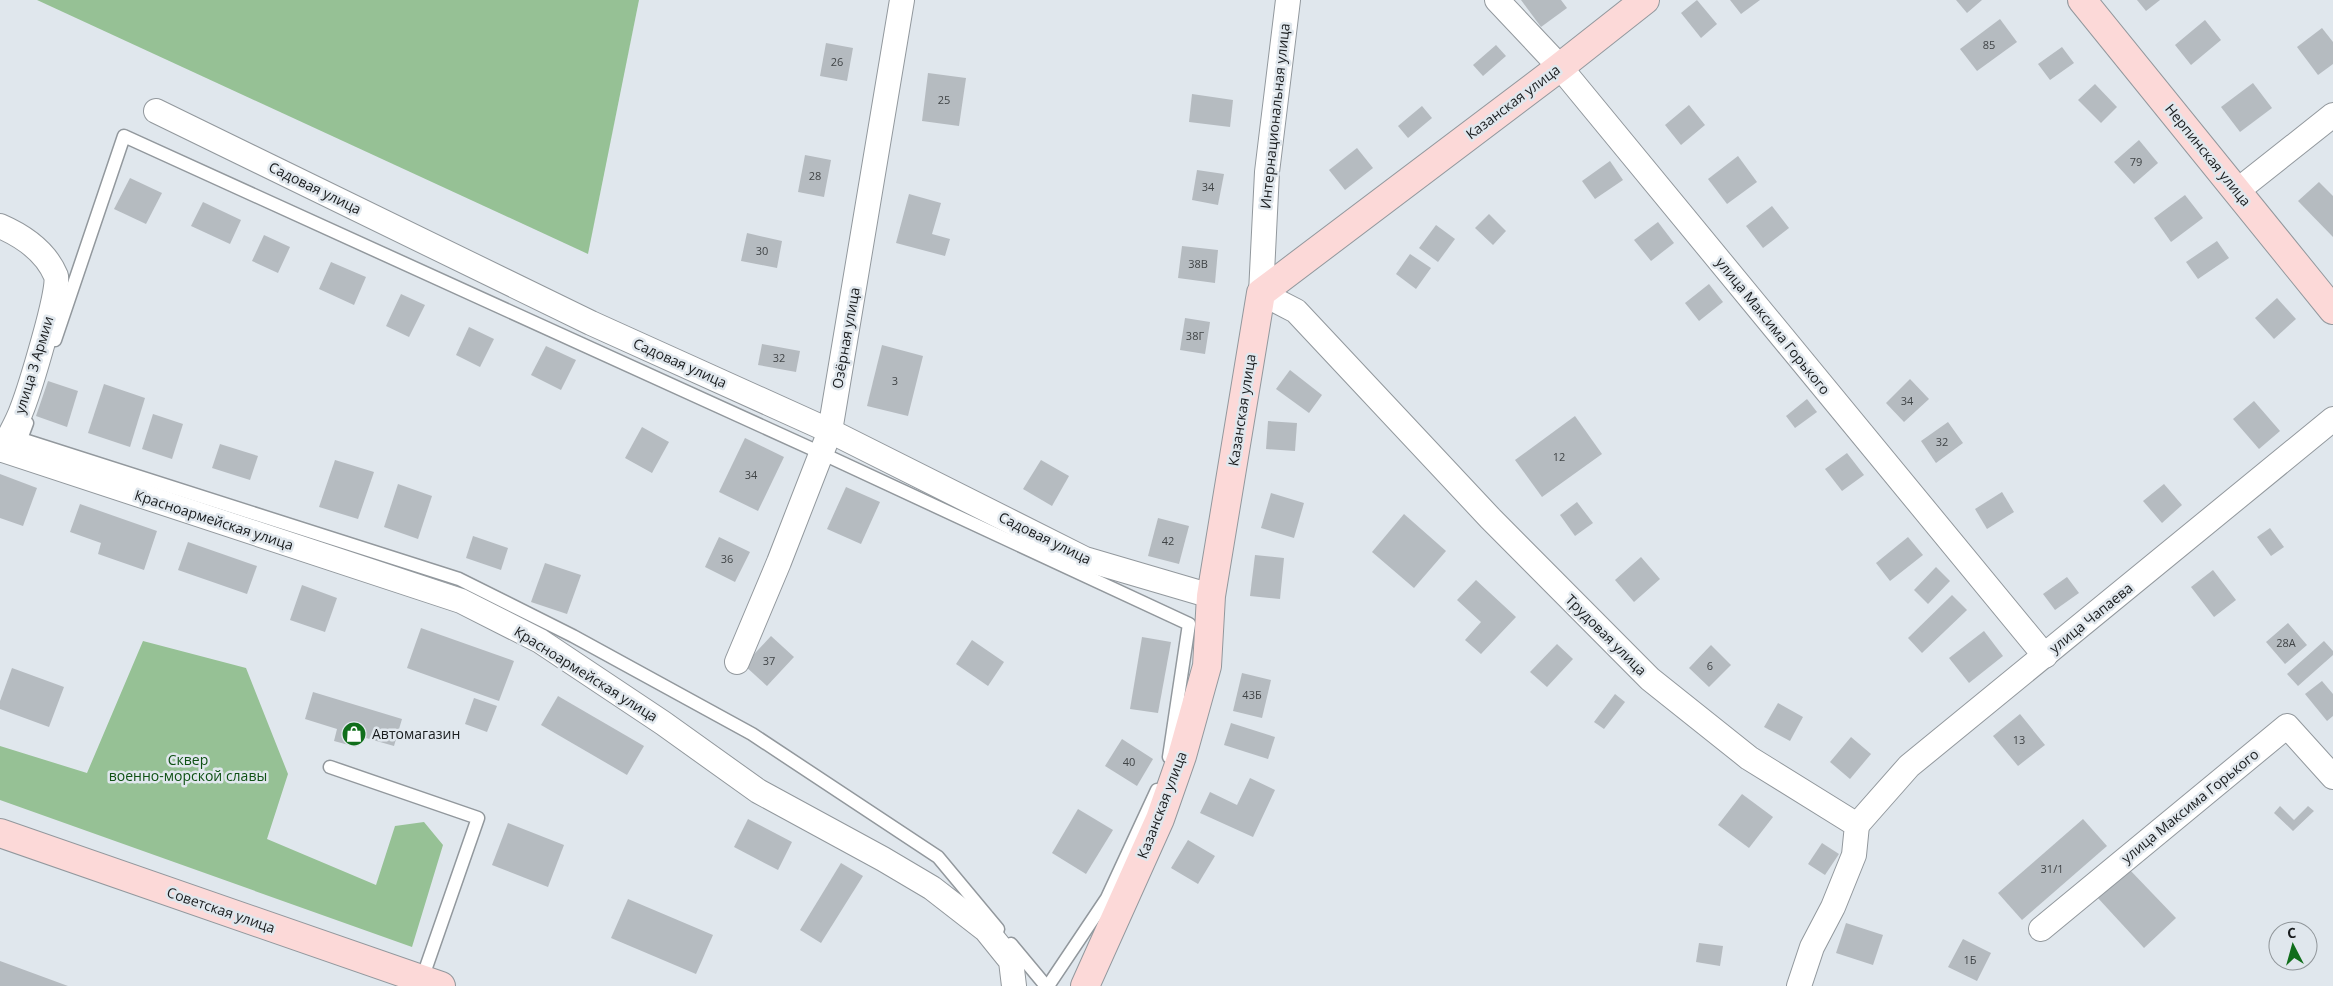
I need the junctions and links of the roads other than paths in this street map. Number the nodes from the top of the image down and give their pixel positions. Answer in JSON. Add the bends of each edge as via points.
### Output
{"nodes":[{"id":1,"x":902,"y":0,"type":"edge"},
{"id":2,"x":1288,"y":0,"type":"edge"},
{"id":3,"x":1497,"y":0,"type":"edge"},
{"id":4,"x":1645,"y":0,"type":"edge"},
{"id":5,"x":2082,"y":0,"type":"edge"},
{"id":6,"x":1560,"y":67,"type":"junction"},
{"id":7,"x":156,"y":111,"type":"dead end"},
{"id":8,"x":2333,"y":115,"type":"edge"},
{"id":9,"x":2237,"y":191,"type":"junction"},
{"id":10,"x":0,"y":226,"type":"edge"},
{"id":11,"x":1261,"y":293,"type":"junction"},
{"id":12,"x":2333,"y":310,"type":"edge"},
{"id":13,"x":2333,"y":419,"type":"edge"},
{"id":14,"x":830,"y":430,"type":"junction"},
{"id":15,"x":1,"y":450,"type":"edge"},
{"id":16,"x":822,"y":453,"type":"junction"},
{"id":17,"x":1211,"y":596,"type":"junction"},
{"id":18,"x":2045,"y":656,"type":"junction"},
{"id":19,"x":736,"y":662,"type":"dead end"},
{"id":20,"x":330,"y":767,"type":"dead end"},
{"id":21,"x":2333,"y":778,"type":"edge"},
{"id":22,"x":1857,"y":825,"type":"junction"},
{"id":23,"x":0,"y":834,"type":"edge"},
{"id":24,"x":2041,"y":929,"type":"dead end"},
{"id":25,"x":431,"y":983,"type":"edge"},
{"id":26,"x":1014,"y":986,"type":"edge"},
{"id":27,"x":1047,"y":986,"type":"edge"},
{"id":28,"x":1085,"y":986,"type":"edge"},
{"id":29,"x":1798,"y":986,"type":"edge"}],
"edges":[{"from":1,"to":14,"type":"street","name":"Озёрная улица"},
{"from":2,"to":11,"type":"street","name":"Интернациональная улица","via":[[1266,172]]},
{"from":3,"to":6,"type":"street","name":"улица Максима Горького"},
{"from":4,"to":6,"type":"main road","name":"Казанская улица"},
{"from":5,"to":9,"type":"main road","name":"Нерпинская улица"},
{"from":6,"to":11,"type":"main road","name":"Казанская улица"},
{"from":6,"to":18,"type":"street","name":"улица Максима Горького"},
{"from":7,"to":14,"type":"street","name":"Садовая улица","via":[[591,323]]},
{"from":8,"to":9,"type":"street"},
{"from":9,"to":12,"type":"main road","name":"Нерпинская улица"},
{"from":10,"to":15,"type":"street","name":"улица 3 Армии","via":[[44,255],[57,278],[49,319],[22,409]]},
{"from":11,"to":17,"type":"main road","name":"Казанская улица"},
{"from":11,"to":22,"type":"street","name":"Трудовая улица","via":[[1296,311],[1490,518],[1650,679],[1750,758]]},
{"from":13,"to":18,"type":"street","name":"улица Чапаева"},
{"from":14,"to":16,"type":"street","name":"Озёрная улица"},
{"from":14,"to":17,"type":"street","name":"Садовая улица","via":[[1085,559]]},
{"from":15,"to":26,"type":"street","name":"Красноармейская улица","via":[[461,601],[540,642],[663,723],[758,791],[932,888],[986,930],[1011,961]]},
{"from":16,"to":19,"type":"street","name":"Озёрная улица"},
{"from":16,"to":27,"type":"lane","via":[[1189,624],[1168,767],[1107,898]]},
{"from":16,"to":27,"type":"lane","via":[[124,136],[21,438],[459,580],[573,636],[752,734],[938,857]]},
{"from":17,"to":28,"type":"main road","name":"Казанская улица","via":[[1207,666],[1182,756],[1160,819]]},
{"from":18,"to":22,"type":"street","name":"улица Чапаева","via":[[1909,766]]},
{"from":20,"to":25,"type":"lane","via":[[478,818]]},
{"from":21,"to":24,"type":"street","name":"улица Максима Горького","via":[[2287,726]]},
{"from":22,"to":29,"type":"street","via":[[1854,855]]},
{"from":23,"to":25,"type":"main road","name":"Советская улица"}]}
